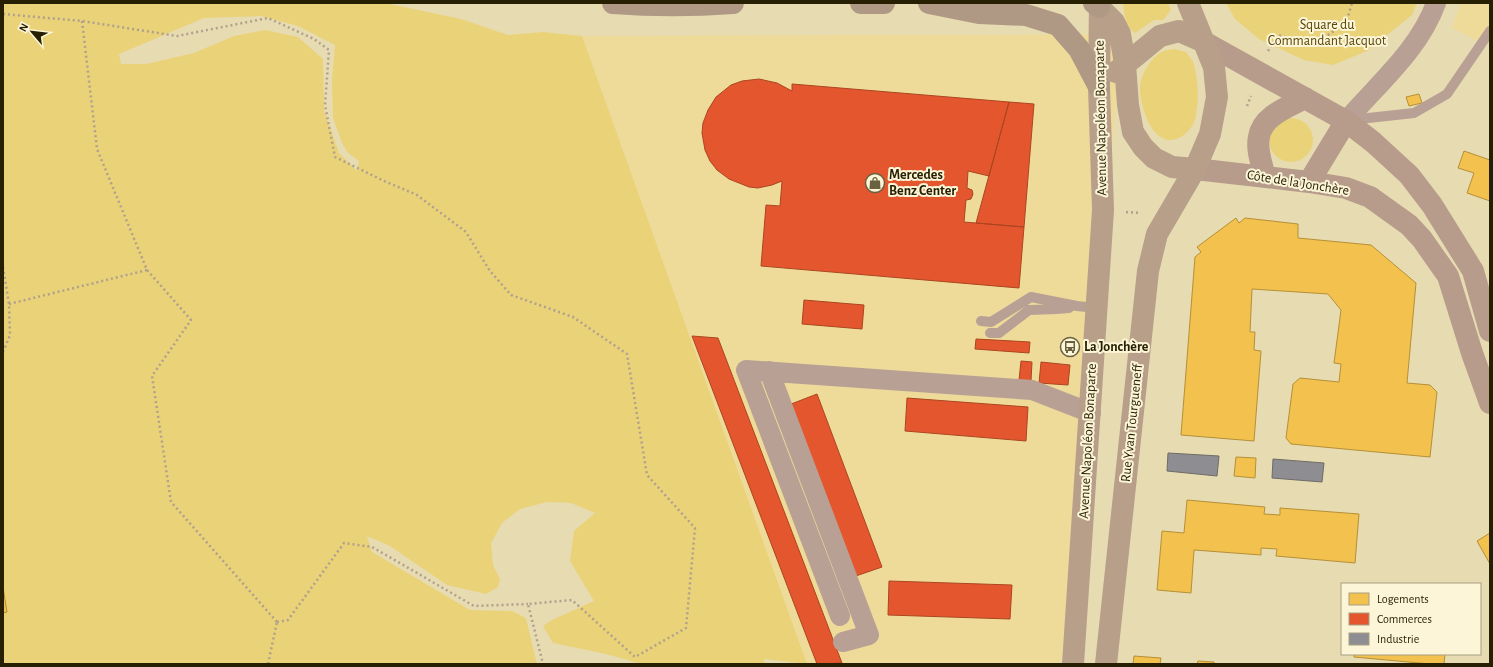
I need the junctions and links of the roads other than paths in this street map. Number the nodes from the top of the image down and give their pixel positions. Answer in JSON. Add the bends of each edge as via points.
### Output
{"nodes":[{"id":1,"x":613,"y":3,"type":"edge"},
{"id":2,"x":733,"y":3,"type":"edge"},
{"id":3,"x":862,"y":3,"type":"edge"},
{"id":4,"x":877,"y":3,"type":"edge"},
{"id":5,"x":884,"y":3,"type":"edge"},
{"id":6,"x":929,"y":3,"type":"edge"},
{"id":7,"x":1188,"y":3,"type":"edge"},
{"id":8,"x":1436,"y":3,"type":"edge"},
{"id":9,"x":1098,"y":4,"type":"edge"},
{"id":10,"x":1490,"y":31,"type":"edge"},
{"id":11,"x":1204,"y":42,"type":"junction"},
{"id":12,"x":1126,"y":64,"type":"junction"},
{"id":13,"x":1099,"y":87,"type":"junction"},
{"id":14,"x":1305,"y":98,"type":"junction"},
{"id":15,"x":1346,"y":121,"type":"junction"},
{"id":16,"x":1195,"y":169,"type":"junction"},
{"id":17,"x":1264,"y":177,"type":"junction"},
{"id":18,"x":1309,"y":182,"type":"junction"},
{"id":19,"x":1086,"y":307,"type":"junction"},
{"id":20,"x":981,"y":321,"type":"dead end"},
{"id":21,"x":1490,"y":331,"type":"edge"},
{"id":22,"x":990,"y":333,"type":"dead end"},
{"id":23,"x":769,"y":371,"type":"junction"},
{"id":24,"x":1490,"y":403,"type":"edge"},
{"id":25,"x":1090,"y":413,"type":"junction"},
{"id":26,"x":840,"y":616,"type":"dead end"},
{"id":27,"x":843,"y":642,"type":"dead end"},
{"id":28,"x":1073,"y":664,"type":"edge"},
{"id":29,"x":1106,"y":664,"type":"edge"}],
"edges":[{"from":1,"to":2,"type":"highway","via":[[643,6]]},
{"from":3,"to":4,"type":"highway"},
{"from":4,"to":5,"type":"highway"},
{"from":6,"to":13,"type":"highway","via":[[979,13],[1026,15],[1058,25],[1079,49]]},
{"from":7,"to":11,"type":"main road"},
{"from":8,"to":15,"type":"street","via":[[1432,16],[1407,53]]},
{"from":9,"to":12,"type":"main road","via":[[1114,22],[1120,34]]},
{"from":9,"to":13,"type":"main road","name":"Avenue Napoléon Bonaparte"},
{"from":10,"to":15,"type":"lane","via":[[1447,94],[1414,114]]},
{"from":11,"to":12,"type":"main road","via":[[1179,31],[1160,36]]},
{"from":11,"to":14,"type":"street"},
{"from":11,"to":16,"type":"main road","via":[[1214,67],[1217,98],[1210,134]]},
{"from":12,"to":13,"type":"main road"},
{"from":12,"to":16,"type":"main road","via":[[1128,105],[1133,132],[1154,158],[1172,167]]},
{"from":13,"to":19,"type":"main road","name":"Avenue Napoléon Bonaparte","via":[[1103,210]]},
{"from":14,"to":15,"type":"street"},
{"from":14,"to":17,"type":"street","via":[[1269,119],[1262,127],[1258,137]]},
{"from":15,"to":18,"type":"street"},
{"from":15,"to":21,"type":"street","via":[[1409,175],[1432,205],[1473,271]]},
{"from":16,"to":17,"type":"street","name":"Côte de la Jonchère"},
{"from":16,"to":29,"type":"main road","name":"Rue Yvan Tourgueneff","via":[[1157,234],[1148,271]]},
{"from":17,"to":18,"type":"street","name":"Côte de la Jonchère"},
{"from":18,"to":24,"type":"street","name":"Côte de la Jonchère","via":[[1346,188],[1370,197],[1409,225],[1422,239],[1448,276]]},
{"from":19,"to":20,"type":"lane","via":[[1031,297],[991,322]]},
{"from":19,"to":22,"type":"lane","via":[[1029,310],[999,333]]},
{"from":19,"to":25,"type":"main road","name":"Avenue Napoléon Bonaparte"},
{"from":23,"to":25,"type":"street","via":[[1032,390]]},
{"from":23,"to":26,"type":"street","via":[[746,370]]},
{"from":23,"to":27,"type":"street","via":[[869,635]]},
{"from":25,"to":28,"type":"main road","name":"Avenue Napoléon Bonaparte"}]}
